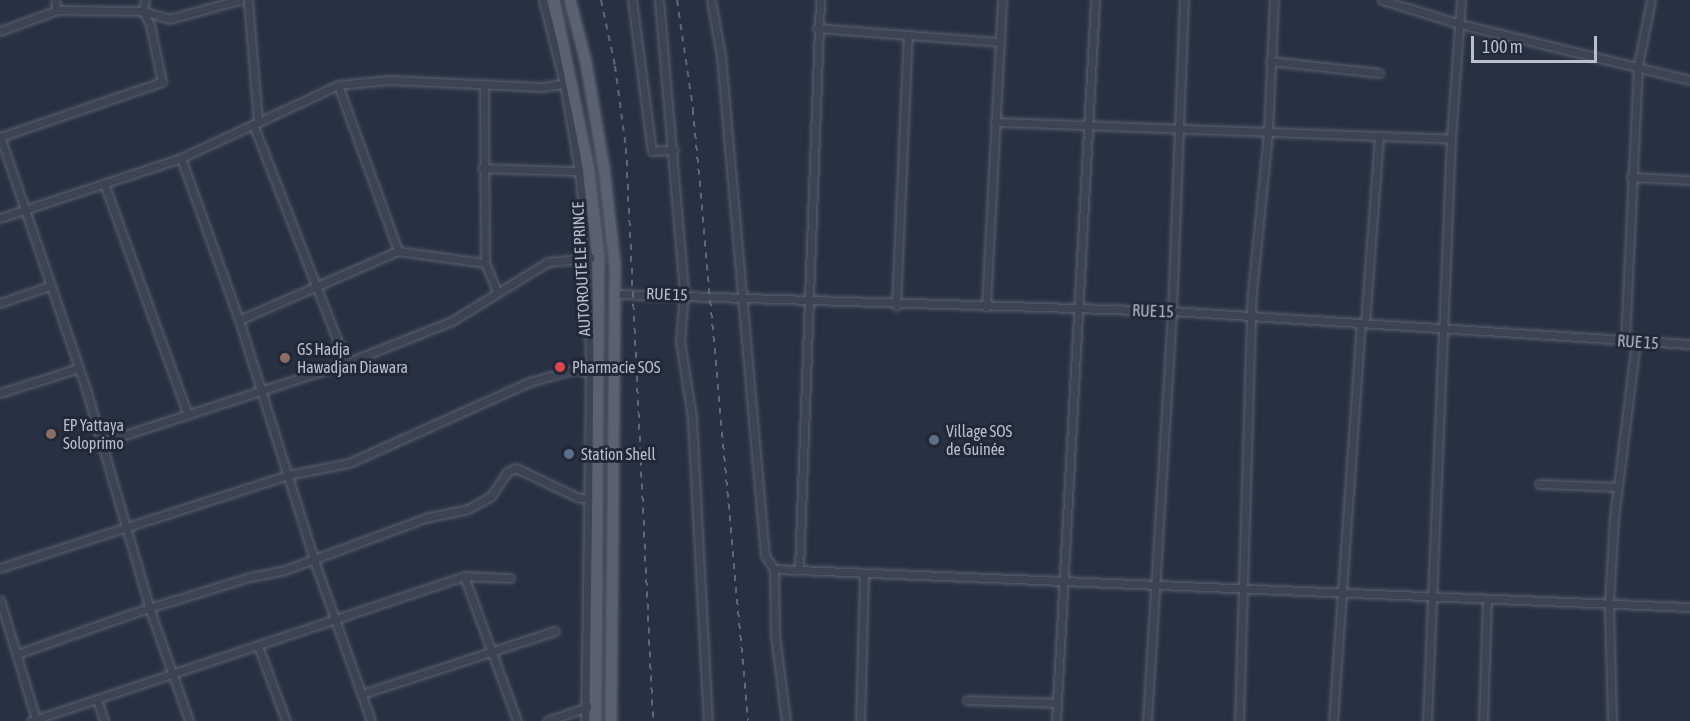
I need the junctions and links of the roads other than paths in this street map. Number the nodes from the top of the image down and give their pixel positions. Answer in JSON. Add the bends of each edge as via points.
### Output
{"nodes":[{"id":1,"x":55,"y":0,"type":"edge"},
{"id":2,"x":145,"y":0,"type":"edge"},
{"id":3,"x":239,"y":0,"type":"edge"},
{"id":4,"x":248,"y":0,"type":"edge"},
{"id":5,"x":543,"y":0,"type":"edge"},
{"id":6,"x":554,"y":0,"type":"edge"},
{"id":7,"x":570,"y":0,"type":"edge"},
{"id":8,"x":632,"y":0,"type":"edge"},
{"id":9,"x":659,"y":0,"type":"edge"},
{"id":10,"x":711,"y":0,"type":"edge"},
{"id":11,"x":820,"y":0,"type":"edge"},
{"id":12,"x":1002,"y":0,"type":"edge"},
{"id":13,"x":1095,"y":0,"type":"edge"},
{"id":14,"x":1184,"y":0,"type":"edge"},
{"id":15,"x":1274,"y":0,"type":"edge"},
{"id":16,"x":1383,"y":0,"type":"edge"},
{"id":17,"x":1461,"y":0,"type":"edge"},
{"id":18,"x":1651,"y":0,"type":"edge"},
{"id":19,"x":57,"y":10,"type":"junction"},
{"id":20,"x":143,"y":11,"type":"junction"},
{"id":21,"x":1460,"y":24,"type":"junction"},
{"id":22,"x":817,"y":28,"type":"junction"},
{"id":23,"x":0,"y":31,"type":"edge"},
{"id":24,"x":908,"y":36,"type":"junction"},
{"id":25,"x":1000,"y":42,"type":"junction"},
{"id":26,"x":1270,"y":61,"type":"junction"},
{"id":27,"x":1638,"y":66,"type":"junction"},
{"id":28,"x":1378,"y":73,"type":"dead end"},
{"id":29,"x":1690,"y":80,"type":"edge"},
{"id":30,"x":569,"y":82,"type":"junction"},
{"id":31,"x":484,"y":84,"type":"junction"},
{"id":32,"x":338,"y":85,"type":"junction"},
{"id":33,"x":995,"y":122,"type":"junction"},
{"id":34,"x":256,"y":123,"type":"junction"},
{"id":35,"x":1087,"y":126,"type":"junction"},
{"id":36,"x":1180,"y":129,"type":"junction"},
{"id":37,"x":1268,"y":132,"type":"junction"},
{"id":38,"x":1379,"y":136,"type":"junction"},
{"id":39,"x":0,"y":137,"type":"edge"},
{"id":40,"x":1450,"y":140,"type":"junction"},
{"id":41,"x":674,"y":150,"type":"junction"},
{"id":42,"x":181,"y":158,"type":"junction"},
{"id":43,"x":482,"y":168,"type":"junction"},
{"id":44,"x":579,"y":171,"type":"junction"},
{"id":45,"x":1631,"y":177,"type":"junction"},
{"id":46,"x":1690,"y":180,"type":"edge"},
{"id":47,"x":105,"y":186,"type":"junction"},
{"id":48,"x":24,"y":210,"type":"junction"},
{"id":49,"x":0,"y":218,"type":"edge"},
{"id":50,"x":398,"y":251,"type":"junction"},
{"id":51,"x":593,"y":257,"type":"junction"},
{"id":52,"x":486,"y":263,"type":"junction"},
{"id":53,"x":49,"y":286,"type":"junction"},
{"id":54,"x":319,"y":286,"type":"junction"},
{"id":55,"x":497,"y":291,"type":"junction"},
{"id":56,"x":615,"y":294,"type":"junction"},
{"id":57,"x":684,"y":294,"type":"junction"},
{"id":58,"x":742,"y":298,"type":"junction"},
{"id":59,"x":806,"y":301,"type":"junction"},
{"id":60,"x":0,"y":303,"type":"edge"},
{"id":61,"x":896,"y":306,"type":"junction"},
{"id":62,"x":986,"y":307,"type":"junction"},
{"id":63,"x":1076,"y":308,"type":"junction"},
{"id":64,"x":1172,"y":311,"type":"junction"},
{"id":65,"x":1254,"y":317,"type":"junction"},
{"id":66,"x":239,"y":320,"type":"junction"},
{"id":67,"x":1363,"y":323,"type":"junction"},
{"id":68,"x":1443,"y":329,"type":"junction"},
{"id":69,"x":1624,"y":341,"type":"junction"},
{"id":70,"x":1636,"y":342,"type":"junction"},
{"id":71,"x":1690,"y":344,"type":"edge"},
{"id":72,"x":346,"y":363,"type":"junction"},
{"id":73,"x":76,"y":369,"type":"junction"},
{"id":74,"x":595,"y":374,"type":"junction"},
{"id":75,"x":261,"y":389,"type":"junction"},
{"id":76,"x":0,"y":393,"type":"edge"},
{"id":77,"x":187,"y":412,"type":"junction"},
{"id":78,"x":103,"y":442,"type":"junction"},
{"id":79,"x":288,"y":475,"type":"junction"},
{"id":80,"x":1539,"y":484,"type":"dead end"},
{"id":81,"x":1616,"y":487,"type":"junction"},
{"id":82,"x":594,"y":498,"type":"junction"},
{"id":83,"x":128,"y":525,"type":"junction"},
{"id":84,"x":314,"y":560,"type":"junction"},
{"id":85,"x":0,"y":568,"type":"edge"},
{"id":86,"x":774,"y":569,"type":"junction"},
{"id":87,"x":799,"y":570,"type":"junction"},
{"id":88,"x":864,"y":574,"type":"junction"},
{"id":89,"x":464,"y":576,"type":"junction"},
{"id":90,"x":510,"y":578,"type":"dead end"},
{"id":91,"x":1063,"y":579,"type":"junction"},
{"id":92,"x":1154,"y":583,"type":"junction"},
{"id":93,"x":1245,"y":587,"type":"junction"},
{"id":94,"x":1342,"y":592,"type":"junction"},
{"id":95,"x":1433,"y":596,"type":"junction"},
{"id":96,"x":1487,"y":598,"type":"junction"},
{"id":97,"x":0,"y":600,"type":"edge"},
{"id":98,"x":1609,"y":604,"type":"junction"},
{"id":99,"x":1690,"y":607,"type":"edge"},
{"id":100,"x":150,"y":610,"type":"junction"},
{"id":101,"x":337,"y":619,"type":"junction"},
{"id":102,"x":555,"y":632,"type":"dead end"},
{"id":103,"x":258,"y":646,"type":"junction"},
{"id":104,"x":492,"y":650,"type":"junction"},
{"id":105,"x":17,"y":654,"type":"junction"},
{"id":106,"x":171,"y":675,"type":"junction"},
{"id":107,"x":362,"y":694,"type":"junction"},
{"id":108,"x":97,"y":699,"type":"junction"},
{"id":109,"x":968,"y":700,"type":"dead end"},
{"id":110,"x":1057,"y":703,"type":"junction"},
{"id":111,"x":591,"y":706,"type":"junction"},
{"id":112,"x":33,"y":720,"type":"edge"},
{"id":113,"x":104,"y":721,"type":"edge"},
{"id":114,"x":189,"y":721,"type":"edge"},
{"id":115,"x":286,"y":721,"type":"edge"},
{"id":116,"x":371,"y":721,"type":"edge"},
{"id":117,"x":517,"y":721,"type":"edge"},
{"id":118,"x":547,"y":721,"type":"edge"},
{"id":119,"x":585,"y":721,"type":"edge"},
{"id":120,"x":596,"y":721,"type":"edge"},
{"id":121,"x":610,"y":721,"type":"edge"},
{"id":122,"x":708,"y":721,"type":"edge"},
{"id":123,"x":786,"y":721,"type":"edge"},
{"id":124,"x":860,"y":721,"type":"edge"},
{"id":125,"x":1056,"y":721,"type":"edge"},
{"id":126,"x":1147,"y":721,"type":"edge"},
{"id":127,"x":1239,"y":721,"type":"edge"},
{"id":128,"x":1333,"y":721,"type":"edge"},
{"id":129,"x":1427,"y":721,"type":"edge"},
{"id":130,"x":1483,"y":721,"type":"edge"},
{"id":131,"x":1612,"y":721,"type":"edge"}],
"edges":[{"from":1,"to":19,"type":"street"},
{"from":2,"to":20,"type":"street"},
{"from":3,"to":20,"type":"street","via":[[169,19]]},
{"from":4,"to":34,"type":"street"},
{"from":5,"to":30,"type":"street"},
{"from":6,"to":30,"type":"main road","name":"AUTOROUTE LE PRINCE"},
{"from":7,"to":56,"type":"main road","name":"AUTOROUTE LE PRINCE","via":[[586,63],[604,168]]},
{"from":8,"to":41,"type":"street","via":[[652,151]]},
{"from":9,"to":41,"type":"street"},
{"from":10,"to":58,"type":"street","via":[[721,56]]},
{"from":11,"to":22,"type":"street"},
{"from":12,"to":25,"type":"street"},
{"from":13,"to":35,"type":"street"},
{"from":14,"to":36,"type":"street"},
{"from":15,"to":26,"type":"street"},
{"from":16,"to":21,"type":"street"},
{"from":17,"to":21,"type":"street"},
{"from":18,"to":27,"type":"street"},
{"from":19,"to":20,"type":"street"},
{"from":19,"to":23,"type":"street"},
{"from":20,"to":39,"type":"street","via":[[150,25],[162,82]]},
{"from":21,"to":27,"type":"street"},
{"from":21,"to":40,"type":"street"},
{"from":22,"to":24,"type":"street"},
{"from":22,"to":59,"type":"street"},
{"from":24,"to":25,"type":"street"},
{"from":24,"to":61,"type":"street"},
{"from":25,"to":33,"type":"street"},
{"from":26,"to":28,"type":"street"},
{"from":26,"to":37,"type":"street"},
{"from":27,"to":29,"type":"street"},
{"from":27,"to":45,"type":"street"},
{"from":30,"to":31,"type":"street","via":[[541,87]]},
{"from":30,"to":44,"type":"street"},
{"from":30,"to":51,"type":"main road","name":"AUTOROUTE LE PRINCE","via":[[589,171]]},
{"from":31,"to":32,"type":"street","via":[[390,80]]},
{"from":31,"to":43,"type":"street"},
{"from":32,"to":34,"type":"street"},
{"from":32,"to":50,"type":"street"},
{"from":33,"to":35,"type":"street"},
{"from":33,"to":62,"type":"street"},
{"from":34,"to":42,"type":"street"},
{"from":34,"to":54,"type":"street"},
{"from":35,"to":36,"type":"street"},
{"from":35,"to":63,"type":"street"},
{"from":36,"to":37,"type":"street"},
{"from":36,"to":64,"type":"street"},
{"from":37,"to":38,"type":"street"},
{"from":37,"to":65,"type":"street","via":[[1252,293]]},
{"from":38,"to":40,"type":"street"},
{"from":38,"to":67,"type":"street"},
{"from":39,"to":48,"type":"street"},
{"from":40,"to":68,"type":"street"},
{"from":41,"to":57,"type":"street"},
{"from":42,"to":47,"type":"street"},
{"from":42,"to":66,"type":"street"},
{"from":43,"to":44,"type":"street"},
{"from":43,"to":52,"type":"street"},
{"from":44,"to":51,"type":"street"},
{"from":45,"to":46,"type":"street"},
{"from":45,"to":69,"type":"street"},
{"from":47,"to":48,"type":"street"},
{"from":47,"to":77,"type":"street"},
{"from":48,"to":49,"type":"street"},
{"from":48,"to":53,"type":"street"},
{"from":50,"to":52,"type":"street"},
{"from":50,"to":54,"type":"street"},
{"from":51,"to":55,"type":"street","via":[[548,262]]},
{"from":51,"to":74,"type":"main road","name":"AUTOROUTE LE PRINCE"},
{"from":52,"to":55,"type":"street"},
{"from":53,"to":60,"type":"street"},
{"from":53,"to":73,"type":"street"},
{"from":54,"to":66,"type":"street"},
{"from":54,"to":72,"type":"street"},
{"from":55,"to":72,"type":"street","via":[[452,321]]},
{"from":56,"to":57,"type":"street","name":"RUE 15"},
{"from":56,"to":121,"type":"main road","name":"AUTOROUTE LE PRINCE"},
{"from":57,"to":58,"type":"street","name":"RUE 15"},
{"from":57,"to":122,"type":"street","via":[[680,341],[692,418]]},
{"from":58,"to":59,"type":"street","name":"RUE 15"},
{"from":58,"to":86,"type":"street","via":[[765,556]]},
{"from":59,"to":61,"type":"street","name":"RUE 15"},
{"from":59,"to":87,"type":"street"},
{"from":61,"to":62,"type":"street","name":"RUE 15"},
{"from":62,"to":63,"type":"street","name":"RUE 15"},
{"from":63,"to":64,"type":"street","name":"RUE 15"},
{"from":63,"to":91,"type":"street"},
{"from":64,"to":65,"type":"street","name":"RUE 15"},
{"from":64,"to":92,"type":"street"},
{"from":65,"to":67,"type":"street","name":"RUE 15"},
{"from":65,"to":93,"type":"street"},
{"from":66,"to":75,"type":"street"},
{"from":67,"to":68,"type":"street","name":"RUE 15"},
{"from":67,"to":94,"type":"street"},
{"from":68,"to":69,"type":"street","name":"RUE 15"},
{"from":68,"to":95,"type":"street"},
{"from":69,"to":70,"type":"street","name":"RUE 15"},
{"from":70,"to":71,"type":"street","name":"RUE 15"},
{"from":70,"to":81,"type":"street"},
{"from":72,"to":75,"type":"street"},
{"from":73,"to":76,"type":"street"},
{"from":73,"to":78,"type":"street"},
{"from":74,"to":79,"type":"street","via":[[576,369],[529,382],[349,464]]},
{"from":74,"to":82,"type":"main road","name":"AUTOROUTE LE PRINCE"},
{"from":75,"to":77,"type":"street"},
{"from":75,"to":79,"type":"street"},
{"from":77,"to":78,"type":"street"},
{"from":78,"to":83,"type":"street"},
{"from":79,"to":83,"type":"street"},
{"from":79,"to":84,"type":"street"},
{"from":80,"to":81,"type":"street"},
{"from":81,"to":98,"type":"street"},
{"from":82,"to":84,"type":"street","via":[[579,498],[516,468],[507,472],[491,496],[468,509],[424,518]]},
{"from":82,"to":111,"type":"main road","name":"AUTOROUTE LE PRINCE"},
{"from":83,"to":85,"type":"street"},
{"from":83,"to":100,"type":"street"},
{"from":84,"to":100,"type":"street"},
{"from":84,"to":101,"type":"street"},
{"from":86,"to":87,"type":"street"},
{"from":86,"to":123,"type":"street","via":[[775,635]]},
{"from":87,"to":88,"type":"street"},
{"from":88,"to":91,"type":"street"},
{"from":88,"to":124,"type":"street"},
{"from":89,"to":90,"type":"street"},
{"from":89,"to":101,"type":"street"},
{"from":89,"to":104,"type":"street"},
{"from":91,"to":92,"type":"street"},
{"from":91,"to":110,"type":"street"},
{"from":92,"to":93,"type":"street"},
{"from":92,"to":126,"type":"street"},
{"from":93,"to":94,"type":"street"},
{"from":93,"to":127,"type":"street"},
{"from":94,"to":95,"type":"street"},
{"from":94,"to":128,"type":"street"},
{"from":95,"to":96,"type":"street"},
{"from":95,"to":129,"type":"street"},
{"from":96,"to":98,"type":"street"},
{"from":96,"to":130,"type":"street"},
{"from":97,"to":105,"type":"street"},
{"from":98,"to":99,"type":"street"},
{"from":98,"to":131,"type":"street"},
{"from":100,"to":105,"type":"street"},
{"from":100,"to":106,"type":"street"},
{"from":101,"to":103,"type":"street"},
{"from":101,"to":107,"type":"street"},
{"from":102,"to":104,"type":"street"},
{"from":103,"to":106,"type":"street"},
{"from":103,"to":115,"type":"street"},
{"from":104,"to":107,"type":"street"},
{"from":104,"to":117,"type":"street"},
{"from":105,"to":112,"type":"street"},
{"from":106,"to":108,"type":"street"},
{"from":106,"to":114,"type":"street"},
{"from":107,"to":116,"type":"street"},
{"from":108,"to":112,"type":"street"},
{"from":108,"to":113,"type":"street"},
{"from":109,"to":110,"type":"street"},
{"from":110,"to":125,"type":"street"},
{"from":111,"to":118,"type":"street"},
{"from":111,"to":119,"type":"street"},
{"from":111,"to":120,"type":"main road","name":"AUTOROUTE LE PRINCE"}]}
